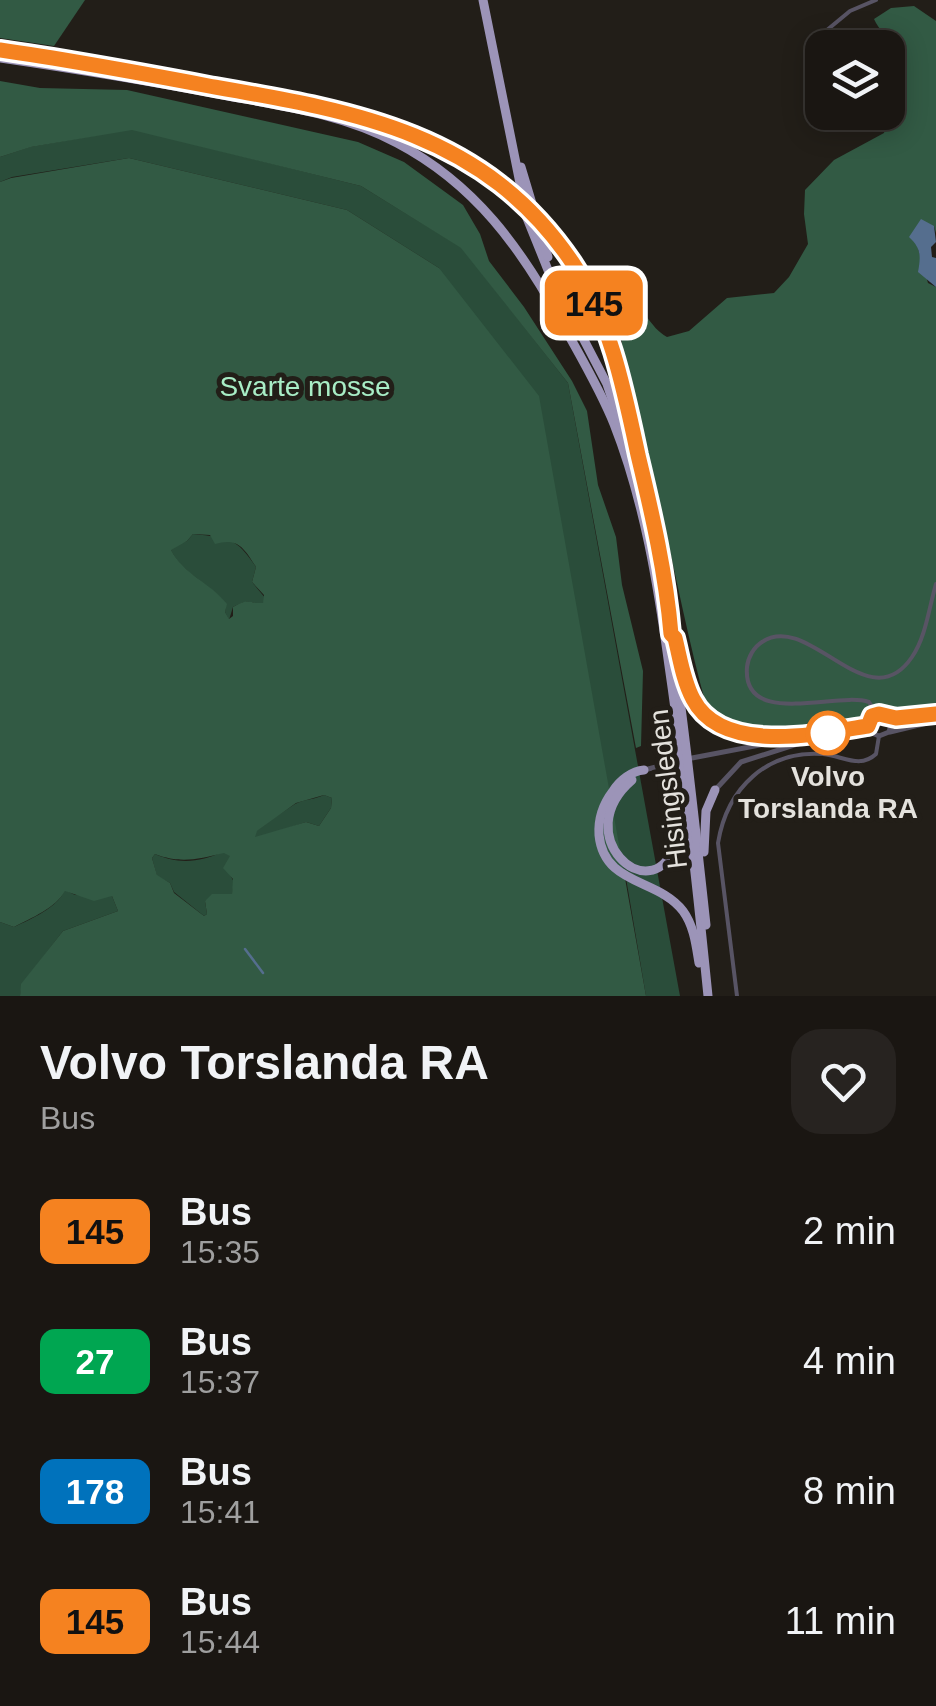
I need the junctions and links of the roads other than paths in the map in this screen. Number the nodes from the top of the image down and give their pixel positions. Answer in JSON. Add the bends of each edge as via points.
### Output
{"nodes":[{"id":1,"x":485,"y":0,"type":"edge"},
{"id":2,"x":876,"y":0,"type":"edge"},
{"id":3,"x":827,"y":30,"type":"edge"},
{"id":4,"x":0,"y":50,"type":"edge"},
{"id":5,"x":0,"y":58,"type":"edge"},
{"id":6,"x":642,"y":470,"type":"junction"},
{"id":7,"x":644,"y":524,"type":"junction"},
{"id":8,"x":936,"y":584,"type":"edge"},
{"id":9,"x":671,"y":634,"type":"junction"},
{"id":10,"x":877,"y":714,"type":"junction"},
{"id":11,"x":887,"y":716,"type":"junction"},
{"id":12,"x":936,"y":717,"type":"edge"},
{"id":13,"x":868,"y":726,"type":"junction"},
{"id":14,"x":831,"y":732,"type":"junction"},
{"id":15,"x":887,"y":733,"type":"junction"},
{"id":16,"x":879,"y":736,"type":"junction"},
{"id":17,"x":798,"y":738,"type":"junction"},
{"id":18,"x":692,"y":758,"type":"dead end"},
{"id":19,"x":672,"y":763,"type":"dead end"},
{"id":20,"x":644,"y":770,"type":"junction"},
{"id":21,"x":683,"y":770,"type":"junction"},
{"id":22,"x":715,"y":790,"type":"joint"},
{"id":23,"x":704,"y":899,"type":"junction"},
{"id":24,"x":708,"y":996,"type":"edge"},
{"id":25,"x":738,"y":996,"type":"edge"}],
"edges":[{"from":1,"to":6,"type":"highway","via":[[534,218],[618,397]]},
{"from":1,"to":7,"type":"highway","via":[[526,218],[619,413]]},
{"from":2,"to":3,"type":"street"},
{"from":4,"to":6,"type":"highway","name":"Hisingsleden","bridge":true,"via":[[352,113],[447,149],[510,192],[573,264],[600,315]]},
{"from":5,"to":7,"type":"highway","name":"Hisingsleden","via":[[332,117],[437,166],[488,210],[532,269],[605,402]]},
{"from":6,"to":9,"type":"highway","name":"Hisingsleden"},
{"from":7,"to":21,"type":"highway","name":"Hisingsleden"},
{"from":8,"to":10,"type":"street","via":[[916,650],[892,673],[859,674],[790,636],[766,640],[750,656],[748,680],[765,700],[788,705],[853,699],[869,702]]},
{"from":9,"to":17,"type":"highway","via":[[705,715],[734,731]]},
{"from":9,"to":23,"type":"highway","name":"Hisingsleden"},
{"from":10,"to":11,"type":"street"},
{"from":10,"to":13,"type":"street"},
{"from":11,"to":12,"type":"street"},
{"from":11,"to":15,"type":"street"},
{"from":12,"to":15,"type":"street"},
{"from":13,"to":14,"type":"street"},
{"from":13,"to":16,"type":"street"},
{"from":14,"to":17,"type":"street"},
{"from":14,"to":22,"type":"street","via":[[742,762]]},
{"from":15,"to":16,"type":"street"},
{"from":16,"to":25,"type":"street","via":[[876,754],[863,762],[818,754],[769,763],[732,804],[718,842]]},
{"from":17,"to":18,"type":"street"},
{"from":19,"to":20,"type":"street"},
{"from":20,"to":21,"type":"highway","via":[[620,791],[608,824],[617,857],[642,870],[663,864],[674,848]]},
{"from":20,"to":24,"type":"highway","via":[[610,795],[600,818],[601,848],[618,872],[681,908],[694,933]]},
{"from":21,"to":24,"type":"highway","name":"Hisingsleden"},
{"from":22,"to":23,"type":"highway","via":[[704,825]]},
{"from":23,"to":24,"type":"highway","name":"Hisingsleden"}]}
